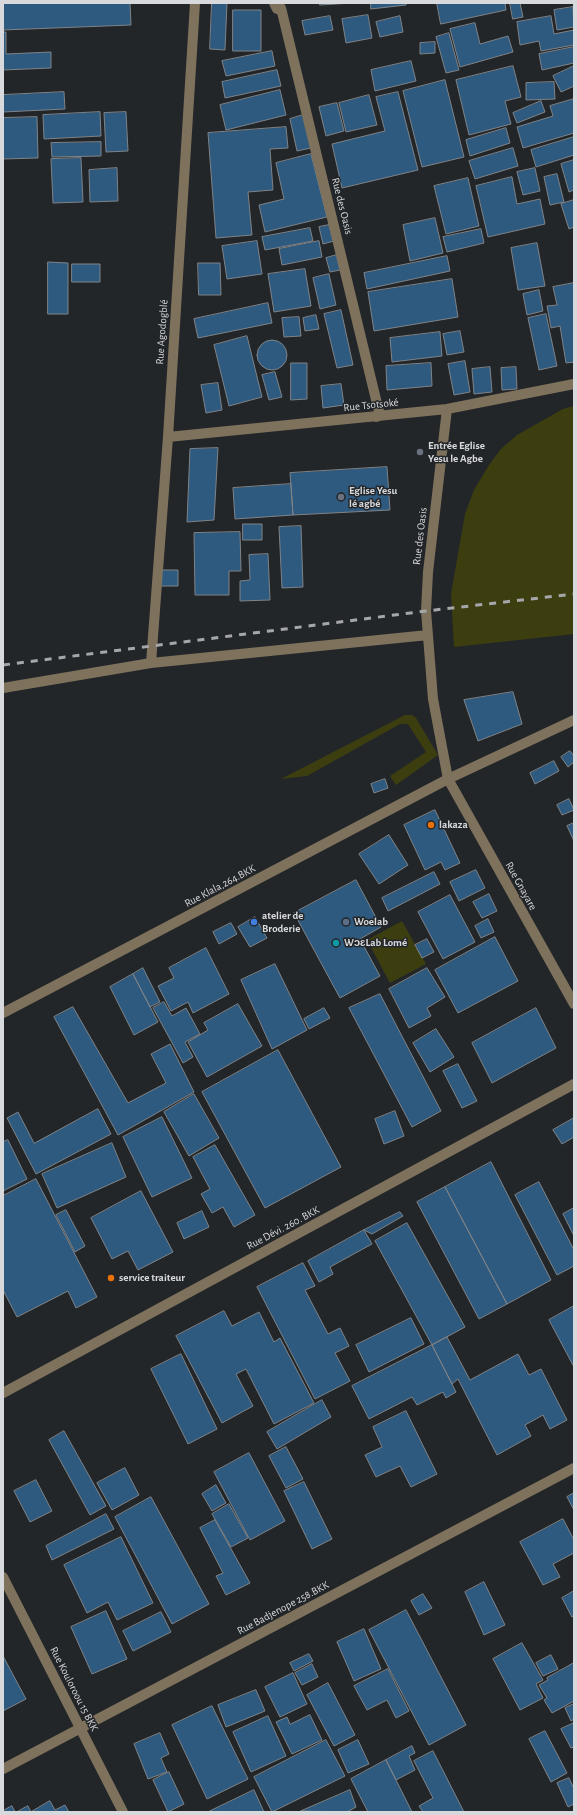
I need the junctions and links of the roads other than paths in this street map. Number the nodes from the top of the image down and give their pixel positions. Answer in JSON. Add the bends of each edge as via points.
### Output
{"nodes":[{"id":1,"x":195,"y":3,"type":"edge"},
{"id":2,"x":274,"y":3,"type":"edge"},
{"id":3,"x":574,"y":384,"type":"edge"},
{"id":4,"x":447,"y":409,"type":"junction"},
{"id":5,"x":376,"y":417,"type":"junction"},
{"id":6,"x":168,"y":437,"type":"junction"},
{"id":7,"x":428,"y":635,"type":"junction"},
{"id":8,"x":151,"y":663,"type":"junction"},
{"id":9,"x":3,"y":688,"type":"edge"},
{"id":10,"x":433,"y":699,"type":"joint"},
{"id":11,"x":574,"y":720,"type":"edge"},
{"id":12,"x":448,"y":779,"type":"junction"},
{"id":13,"x":574,"y":1004,"type":"edge"},
{"id":14,"x":3,"y":1013,"type":"edge"},
{"id":15,"x":574,"y":1084,"type":"edge"},
{"id":16,"x":3,"y":1393,"type":"edge"},
{"id":17,"x":574,"y":1468,"type":"edge"},
{"id":18,"x":3,"y":1577,"type":"edge"},
{"id":19,"x":80,"y":1728,"type":"junction"},
{"id":20,"x":3,"y":1769,"type":"edge"},
{"id":21,"x":123,"y":1812,"type":"edge"}],
"edges":[{"from":1,"to":6,"type":"street","name":"Rue Agodogblé"},
{"from":2,"to":5,"type":"street","name":"Rue des Oasis","via":[[276,9],[281,8],[287,31],[380,416]]},
{"from":3,"to":4,"type":"street","name":"Rue Tsotsoké"},
{"from":4,"to":5,"type":"street","name":"Rue Tsotsoké"},
{"from":4,"to":7,"type":"street","name":"Rue des Oasis","via":[[428,572]]},
{"from":5,"to":6,"type":"street","name":"Rue Tsotsoké"},
{"from":6,"to":8,"type":"street","name":"Rue Agodogblé"},
{"from":7,"to":8,"type":"street"},
{"from":7,"to":10,"type":"street","name":"Rue des Oasis"},
{"from":8,"to":9,"type":"street"},
{"from":10,"to":12,"type":"street","name":"Rue Gnayare"},
{"from":11,"to":12,"type":"street","name":"Rue Klala,264.BKK"},
{"from":12,"to":13,"type":"street","name":"Rue Gnayare"},
{"from":12,"to":14,"type":"street","name":"Rue Klala,264.BKK"},
{"from":15,"to":16,"type":"street","name":"Rue Dévi. 260. BKK"},
{"from":17,"to":19,"type":"street","name":"Rue Badjenope 258.BKK"},
{"from":18,"to":19,"type":"street","name":"Rue Kouloroou 15 BKK"},
{"from":19,"to":20,"type":"street","name":"Rue Badjenope 258.BKK"},
{"from":19,"to":21,"type":"street","name":"Rue Kouloroou 15 BKK"}]}
